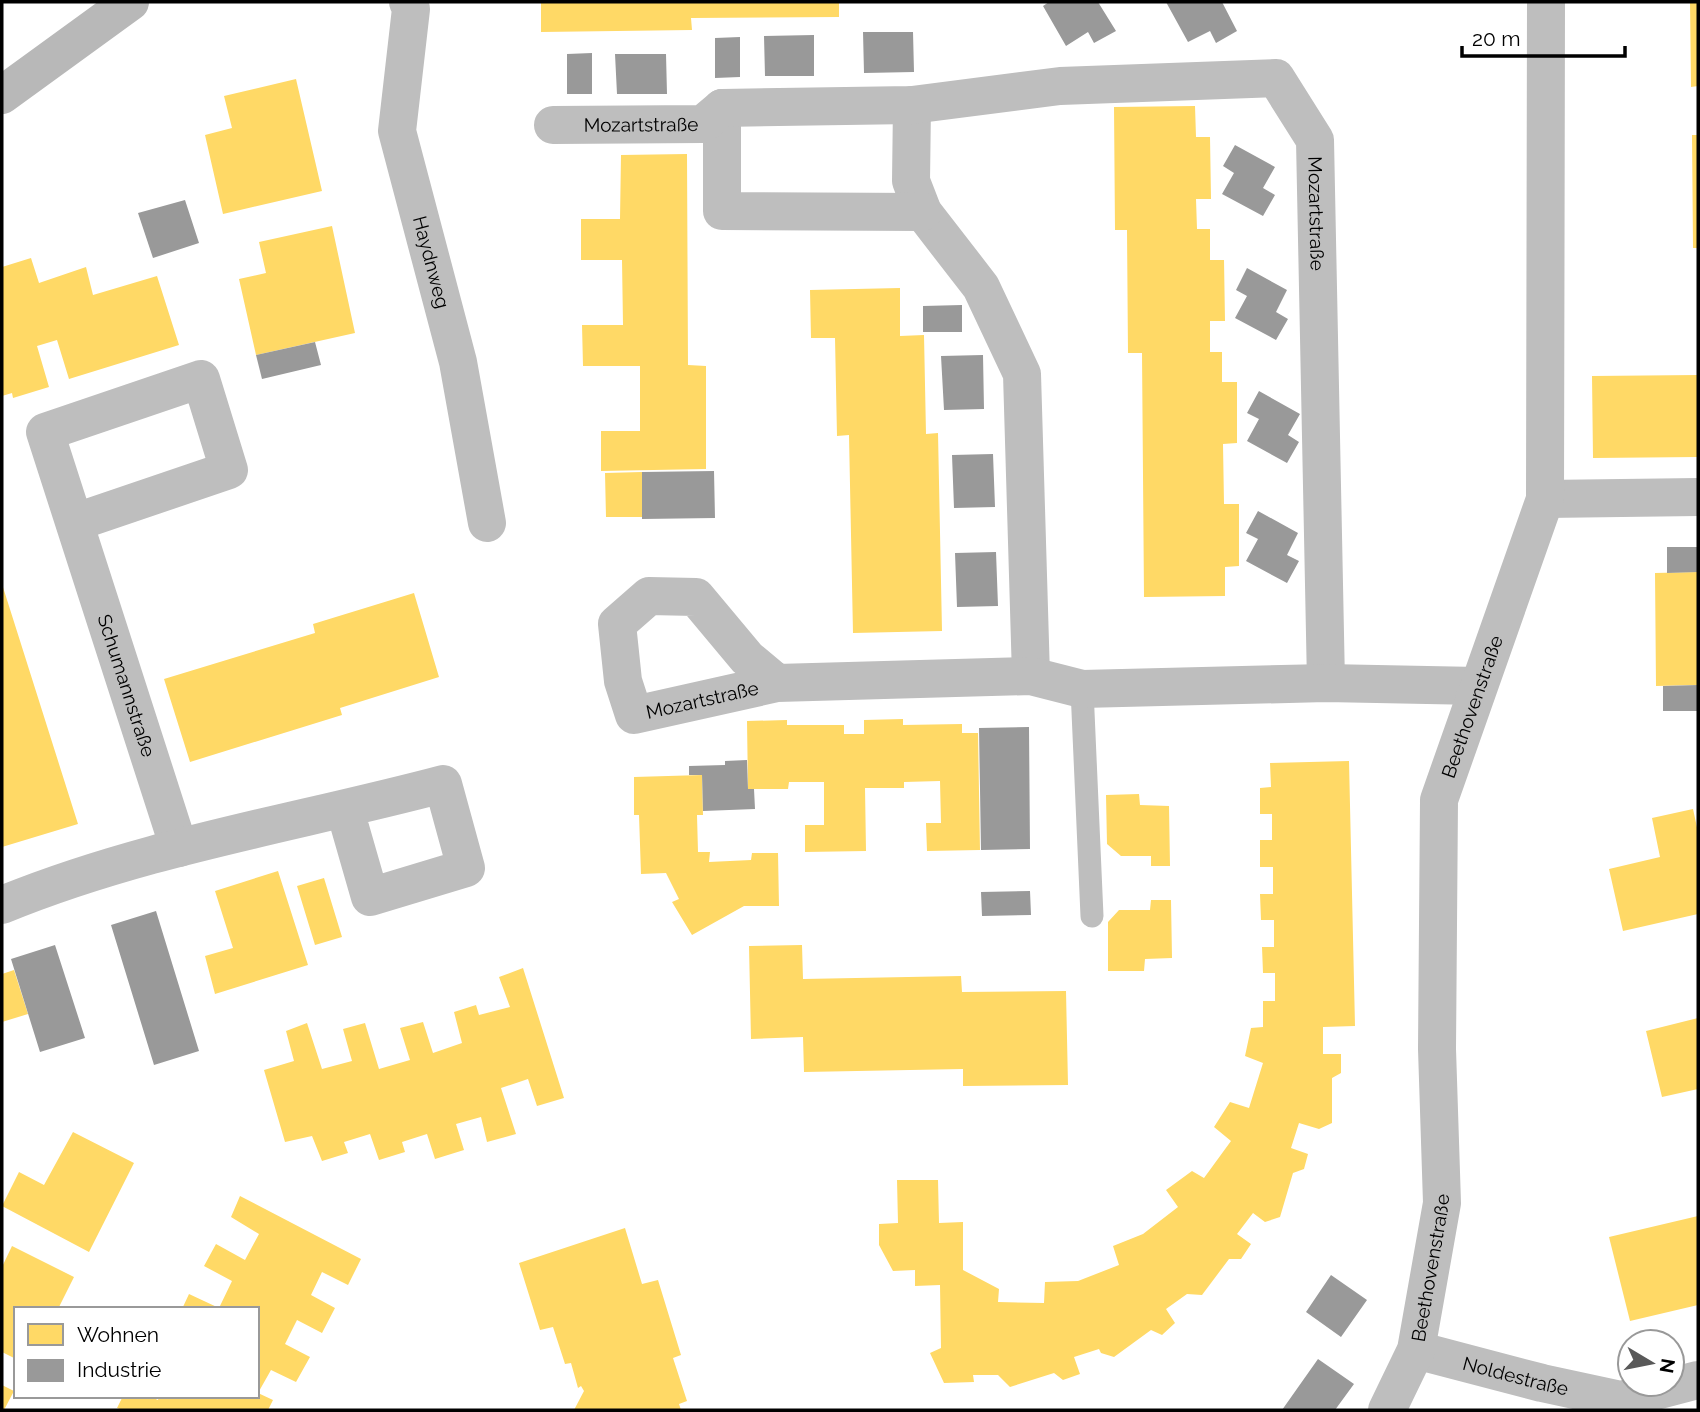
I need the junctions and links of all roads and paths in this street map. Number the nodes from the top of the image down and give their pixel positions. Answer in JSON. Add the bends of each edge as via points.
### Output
{"nodes":[{"id":1,"x":130,"y":2,"type":"edge"},
{"id":2,"x":408,"y":2,"type":"edge"},
{"id":3,"x":1546,"y":2,"type":"edge"},
{"id":4,"x":2,"y":95,"type":"edge"},
{"id":5,"x":912,"y":104,"type":"junction"},
{"id":6,"x":722,"y":108,"type":"junction"},
{"id":7,"x":553,"y":125,"type":"dead end"},
{"id":8,"x":923,"y":212,"type":"junction"},
{"id":9,"x":1698,"y":497,"type":"edge"},
{"id":10,"x":1545,"y":499,"type":"junction"},
{"id":11,"x":76,"y":522,"type":"junction"},
{"id":12,"x":487,"y":523,"type":"dead end"},
{"id":13,"x":1031,"y":676,"type":"junction"},
{"id":14,"x":778,"y":682,"type":"dead end"},
{"id":15,"x":1326,"y":682,"type":"junction"},
{"id":16,"x":1478,"y":686,"type":"junction"},
{"id":17,"x":1082,"y":689,"type":"junction"},
{"id":18,"x":345,"y":810,"type":"dead end"},
{"id":19,"x":178,"y":848,"type":"junction"},
{"id":20,"x":2,"y":905,"type":"edge"},
{"id":21,"x":1092,"y":916,"type":"dead end"},
{"id":22,"x":1416,"y":1350,"type":"junction"},
{"id":23,"x":1698,"y":1380,"type":"edge"},
{"id":24,"x":1387,"y":1410,"type":"edge"}],
"edges":[{"from":1,"to":4,"type":"street"},
{"from":2,"to":12,"type":"street","name":"Haydnweg","via":[[411,9],[397,131],[458,362]]},
{"from":3,"to":10,"type":"street","name":"Beethovenstraße"},
{"from":5,"to":6,"type":"street","name":"Mozartstraße"},
{"from":5,"to":8,"type":"street","via":[[911,181]]},
{"from":5,"to":15,"type":"street","name":"Mozartstraße","via":[[1060,86],[1276,78],[1315,140]]},
{"from":6,"to":7,"type":"street","name":"Mozartstraße","via":[[703,124]]},
{"from":6,"to":8,"type":"street","name":"Mozartstraße","via":[[722,211]]},
{"from":8,"to":13,"type":"street","via":[[981,287],[1022,374]]},
{"from":9,"to":10,"type":"street"},
{"from":10,"to":16,"type":"street","name":"Beethovenstraße"},
{"from":11,"to":11,"type":"street","name":"Schumannstraße","via":[[45,432],[201,379],[229,470]]},
{"from":11,"to":19,"type":"street","name":"Schumannstraße"},
{"from":13,"to":14,"type":"street","name":"Mozartstraße"},
{"from":13,"to":17,"type":"street","name":"Mozartstraße"},
{"from":15,"to":16,"type":"street","name":"Mozartstraße"},
{"from":15,"to":17,"type":"street","name":"Mozartstraße"},
{"from":16,"to":22,"type":"street","name":"Beethovenstraße","via":[[1439,800],[1437,1049],[1442,1203]]},
{"from":17,"to":21,"type":"lane"},
{"from":18,"to":19,"type":"street"},
{"from":19,"to":20,"type":"street","via":[[50,885]]},
{"from":22,"to":23,"type":"street","name":"Noldestraße","via":[[1621,1400]]},
{"from":22,"to":24,"type":"street","name":"Beethovenstraße"}]}
